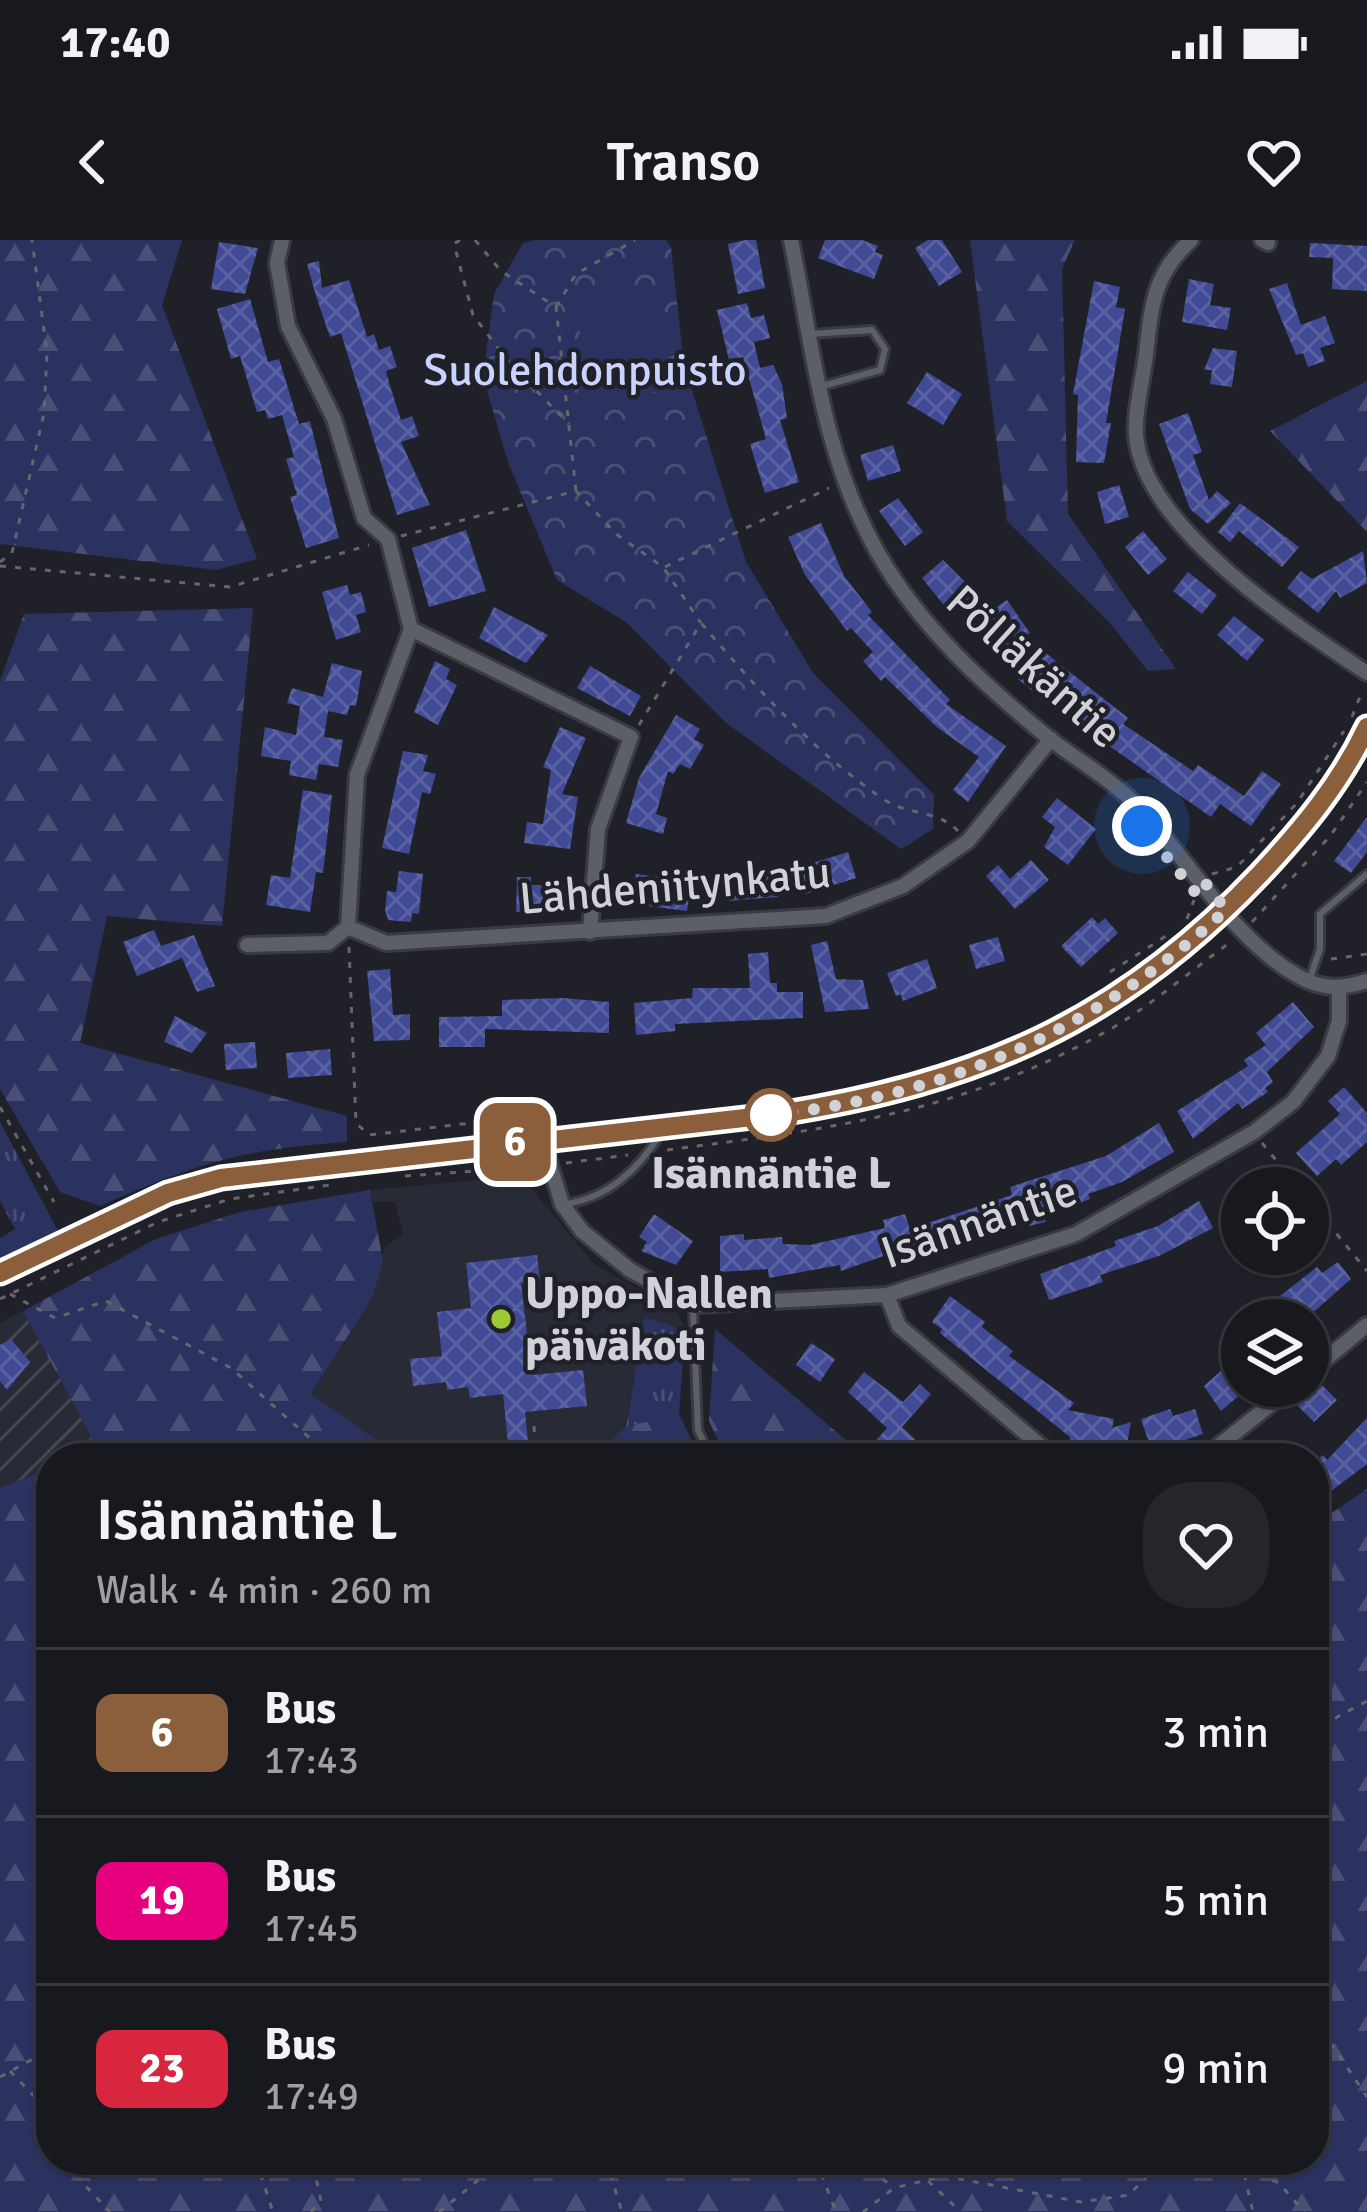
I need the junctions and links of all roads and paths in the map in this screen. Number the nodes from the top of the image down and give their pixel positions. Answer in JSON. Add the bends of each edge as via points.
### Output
{"nodes":[{"id":1,"x":32,"y":240,"type":"edge"},
{"id":2,"x":282,"y":240,"type":"edge"},
{"id":3,"x":460,"y":240,"type":"edge"},
{"id":4,"x":475,"y":240,"type":"edge"},
{"id":5,"x":635,"y":240,"type":"edge"},
{"id":6,"x":791,"y":240,"type":"edge"},
{"id":7,"x":1191,"y":240,"type":"edge"},
{"id":8,"x":556,"y":307,"type":"junction"},
{"id":9,"x":810,"y":334,"type":"junction"},
{"id":10,"x":816,"y":388,"type":"junction"},
{"id":11,"x":569,"y":424,"type":"junction"},
{"id":12,"x":842,"y":482,"type":"junction"},
{"id":13,"x":576,"y":491,"type":"junction"},
{"id":14,"x":388,"y":539,"type":"junction"},
{"id":15,"x":0,"y":564,"type":"edge"},
{"id":16,"x":663,"y":568,"type":"junction"},
{"id":17,"x":701,"y":623,"type":"junction"},
{"id":18,"x":411,"y":629,"type":"junction"},
{"id":19,"x":1367,"y":673,"type":"edge"},
{"id":20,"x":1367,"y":703,"type":"edge"},
{"id":21,"x":1367,"y":727,"type":"edge"},
{"id":22,"x":631,"y":737,"type":"junction"},
{"id":23,"x":1051,"y":740,"type":"junction"},
{"id":24,"x":968,"y":841,"type":"junction"},
{"id":25,"x":1367,"y":874,"type":"edge"},
{"id":26,"x":1203,"y":880,"type":"junction"},
{"id":27,"x":1226,"y":910,"type":"junction"},
{"id":28,"x":349,"y":927,"type":"junction"},
{"id":29,"x":590,"y":932,"type":"junction"},
{"id":30,"x":247,"y":945,"type":"dead end"},
{"id":31,"x":1367,"y":955,"type":"edge"},
{"id":32,"x":1317,"y":958,"type":"junction"},
{"id":33,"x":1110,"y":972,"type":"dead end"},
{"id":34,"x":1309,"y":982,"type":"junction"},
{"id":35,"x":1367,"y":982,"type":"edge"},
{"id":36,"x":1339,"y":990,"type":"junction"},
{"id":37,"x":0,"y":1107,"type":"edge"},
{"id":38,"x":488,"y":1121,"type":"dead end"},
{"id":39,"x":665,"y":1126,"type":"junction"},
{"id":40,"x":1254,"y":1132,"type":"junction"},
{"id":41,"x":542,"y":1139,"type":"junction"},
{"id":42,"x":1282,"y":1167,"type":"edge"},
{"id":43,"x":54,"y":1202,"type":"dead end"},
{"id":44,"x":562,"y":1204,"type":"junction"},
{"id":45,"x":1329,"y":1225,"type":"edge"},
{"id":46,"x":1367,"y":1271,"type":"edge"},
{"id":47,"x":0,"y":1274,"type":"edge"},
{"id":48,"x":10,"y":1294,"type":"dead end"},
{"id":49,"x":887,"y":1295,"type":"junction"},
{"id":50,"x":693,"y":1305,"type":"junction"},
{"id":51,"x":1367,"y":1325,"type":"edge"},
{"id":52,"x":1329,"y":1357,"type":"edge"},
{"id":53,"x":1267,"y":1407,"type":"edge"},
{"id":54,"x":534,"y":1426,"type":"dead end"},
{"id":55,"x":315,"y":1443,"type":"edge"},
{"id":56,"x":535,"y":1443,"type":"edge"},
{"id":57,"x":704,"y":1443,"type":"edge"},
{"id":58,"x":1037,"y":1443,"type":"edge"},
{"id":59,"x":1222,"y":1443,"type":"edge"},
{"id":60,"x":1367,"y":1701,"type":"edge"},
{"id":61,"x":1329,"y":1724,"type":"edge"},
{"id":62,"x":1329,"y":2040,"type":"edge"},
{"id":63,"x":36,"y":2057,"type":"edge"},
{"id":64,"x":10,"y":2071,"type":"junction"},
{"id":65,"x":0,"y":2077,"type":"edge"},
{"id":66,"x":1367,"y":2097,"type":"edge"},
{"id":67,"x":36,"y":2098,"type":"edge"},
{"id":68,"x":79,"y":2175,"type":"edge"},
{"id":69,"x":261,"y":2175,"type":"edge"},
{"id":70,"x":315,"y":2175,"type":"edge"},
{"id":71,"x":485,"y":2175,"type":"edge"},
{"id":72,"x":611,"y":2175,"type":"edge"},
{"id":73,"x":822,"y":2175,"type":"edge"},
{"id":74,"x":878,"y":2175,"type":"edge"},
{"id":75,"x":1148,"y":2175,"type":"edge"},
{"id":76,"x":1244,"y":2175,"type":"edge"},
{"id":77,"x":1260,"y":2175,"type":"edge"},
{"id":78,"x":927,"y":2180,"type":"junction"},
{"id":79,"x":894,"y":2188,"type":"junction"},
{"id":80,"x":1081,"y":2202,"type":"junction"},
{"id":81,"x":110,"y":2212,"type":"edge"},
{"id":82,"x":274,"y":2212,"type":"edge"},
{"id":83,"x":311,"y":2212,"type":"edge"},
{"id":84,"x":439,"y":2212,"type":"edge"},
{"id":85,"x":622,"y":2212,"type":"edge"},
{"id":86,"x":836,"y":2212,"type":"edge"},
{"id":87,"x":863,"y":2212,"type":"edge"},
{"id":88,"x":961,"y":2212,"type":"edge"},
{"id":89,"x":1083,"y":2212,"type":"edge"},
{"id":90,"x":1252,"y":2212,"type":"edge"},
{"id":91,"x":1304,"y":2212,"type":"edge"}],
"edges":[{"from":1,"to":15,"type":"path","via":[[47,352],[44,412],[13,553]]},
{"from":2,"to":14,"type":"street","via":[[288,326],[334,419],[364,518]]},
{"from":3,"to":11,"type":"path","via":[[454,244],[473,315]]},
{"from":4,"to":8,"type":"path","via":[[501,271]]},
{"from":5,"to":8,"type":"path","via":[[576,274]]},
{"from":6,"to":9,"type":"street","name":"Pölläkäntie"},
{"from":7,"to":19,"type":"street","via":[[1165,264],[1152,304],[1136,437],[1154,490],[1204,550]]},
{"from":8,"to":11,"type":"path"},
{"from":9,"to":10,"type":"street","name":"Pölläkäntie"},
{"from":9,"to":10,"type":"lane","via":[[872,329],[885,349],[880,370]]},
{"from":10,"to":12,"type":"street","name":"Pölläkäntie"},
{"from":11,"to":13,"type":"path"},
{"from":12,"to":16,"type":"path"},
{"from":12,"to":23,"type":"street","name":"Pölläkäntie","via":[[914,607],[963,663]]},
{"from":13,"to":14,"type":"path"},
{"from":13,"to":16,"type":"path"},
{"from":14,"to":15,"type":"path","via":[[230,587]]},
{"from":14,"to":18,"type":"street"},
{"from":16,"to":17,"type":"path"},
{"from":17,"to":22,"type":"path"},
{"from":17,"to":24,"type":"path","via":[[785,722],[839,768],[898,809],[945,817]]},
{"from":18,"to":22,"type":"street"},
{"from":18,"to":28,"type":"street","via":[[357,775]]},
{"from":20,"to":26,"type":"path","via":[[1359,700],[1297,803],[1237,867]]},
{"from":21,"to":27,"type":"main road","via":[[1323,802]]},
{"from":22,"to":29,"type":"street","via":[[598,830]]},
{"from":23,"to":24,"type":"street","name":"Lähdeniitynkatu"},
{"from":23,"to":26,"type":"street","name":"Pölläkäntie","via":[[1128,797]]},
{"from":24,"to":29,"type":"street","name":"Lähdeniitynkatu","via":[[903,886],[826,916]]},
{"from":25,"to":32,"type":"lane","via":[[1320,914]]},
{"from":26,"to":27,"type":"street","name":"Pölläkäntie"},
{"from":26,"to":33,"type":"path","via":[[1186,920]]},
{"from":27,"to":34,"type":"street","name":"Pölläkäntie","via":[[1270,958]]},
{"from":27,"to":39,"type":"main road","via":[[1104,1008],[947,1078],[864,1101]]},
{"from":28,"to":29,"type":"street","name":"Lähdeniitynkatu","via":[[386,943]]},
{"from":28,"to":30,"type":"street","via":[[328,943]]},
{"from":28,"to":38,"type":"path","via":[[356,1123],[369,1135]]},
{"from":31,"to":32,"type":"path"},
{"from":32,"to":34,"type":"lane"},
{"from":34,"to":36,"type":"street"},
{"from":35,"to":36,"type":"street"},
{"from":36,"to":40,"type":"street","name":"Isännäntie","via":[[1328,1055],[1293,1102]]},
{"from":37,"to":43,"type":"path"},
{"from":39,"to":41,"type":"main road"},
{"from":39,"to":44,"type":"lane","via":[[637,1166],[597,1199]]},
{"from":40,"to":42,"type":"path"},
{"from":40,"to":49,"type":"street","name":"Isännäntie","via":[[1076,1234]]},
{"from":41,"to":44,"type":"street"},
{"from":41,"to":47,"type":"main road","via":[[221,1178],[168,1193]]},
{"from":44,"to":50,"type":"street","via":[[630,1270]]},
{"from":45,"to":46,"type":"path"},
{"from":48,"to":55,"type":"path","via":[[55,1318],[106,1300],[231,1368]]},
{"from":49,"to":50,"type":"street","name":"Isännäntie"},
{"from":49,"to":58,"type":"street","via":[[899,1326]]},
{"from":50,"to":57,"type":"lane"},
{"from":51,"to":52,"type":"street"},
{"from":53,"to":59,"type":"street"},
{"from":54,"to":56,"type":"path"},
{"from":60,"to":61,"type":"path"},
{"from":62,"to":66,"type":"path"},
{"from":63,"to":64,"type":"path"},
{"from":64,"to":65,"type":"path"},
{"from":64,"to":67,"type":"path"},
{"from":68,"to":81,"type":"path"},
{"from":69,"to":82,"type":"path"},
{"from":70,"to":83,"type":"path","via":[[321,2201]]},
{"from":71,"to":84,"type":"path"},
{"from":72,"to":85,"type":"path"},
{"from":73,"to":86,"type":"path"},
{"from":74,"to":79,"type":"path"},
{"from":75,"to":80,"type":"path","via":[[1129,2195]]},
{"from":76,"to":90,"type":"path"},
{"from":77,"to":91,"type":"path","via":[[1279,2183]]},
{"from":78,"to":79,"type":"path"},
{"from":78,"to":80,"type":"path","via":[[944,2176]]},
{"from":78,"to":88,"type":"path"},
{"from":79,"to":87,"type":"path"},
{"from":80,"to":89,"type":"path"}]}
